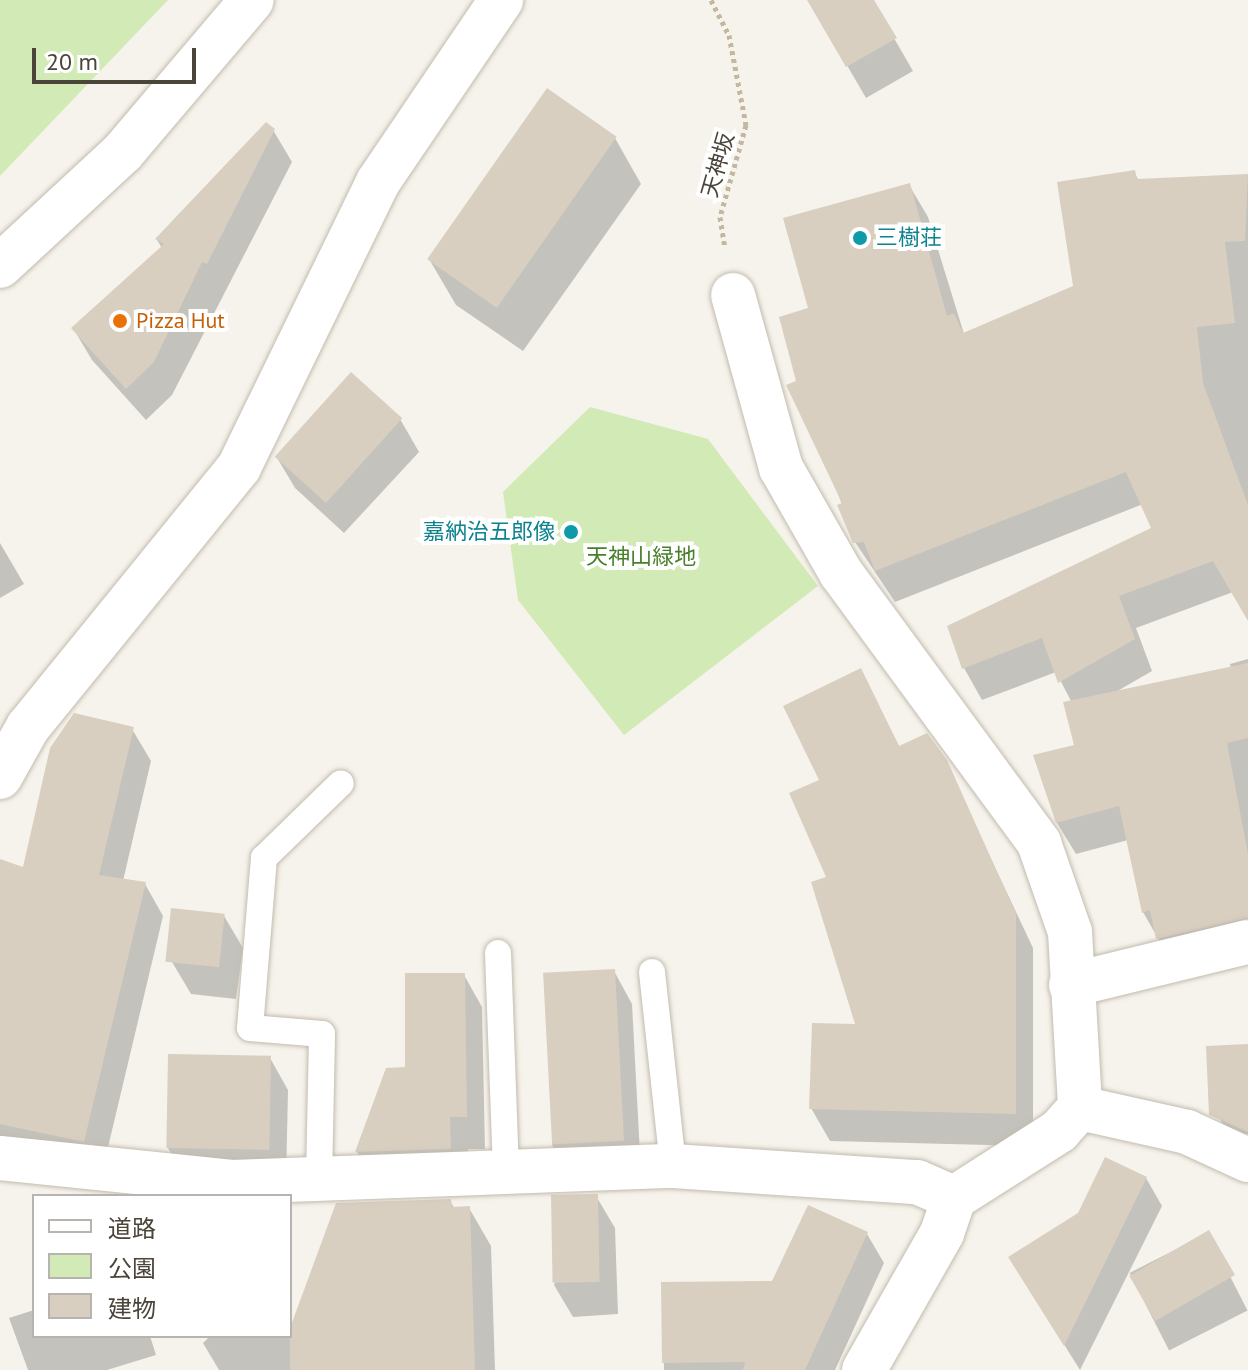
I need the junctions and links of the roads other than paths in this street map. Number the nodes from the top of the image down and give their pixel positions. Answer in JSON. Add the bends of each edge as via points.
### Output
{"nodes":[{"id":1,"x":252,"y":0,"type":"edge"},
{"id":2,"x":501,"y":0,"type":"edge"},
{"id":3,"x":0,"y":266,"type":"edge"},
{"id":4,"x":733,"y":295,"type":"road end"},
{"id":5,"x":0,"y":777,"type":"edge"},
{"id":6,"x":341,"y":783,"type":"dead end"},
{"id":7,"x":1248,"y":942,"type":"edge"},
{"id":8,"x":498,"y":953,"type":"dead end"},
{"id":9,"x":652,"y":972,"type":"dead end"},
{"id":10,"x":1071,"y":985,"type":"junction"},
{"id":11,"x":1080,"y":1108,"type":"junction"},
{"id":12,"x":0,"y":1158,"type":"edge"},
{"id":13,"x":1248,"y":1160,"type":"edge"},
{"id":14,"x":673,"y":1166,"type":"junction"},
{"id":15,"x":506,"y":1173,"type":"junction"},
{"id":16,"x":319,"y":1179,"type":"junction"},
{"id":17,"x":954,"y":1198,"type":"junction"},
{"id":18,"x":864,"y":1370,"type":"edge"}],
"edges":[{"from":1,"to":3,"type":"street","via":[[123,152]]},
{"from":2,"to":5,"type":"street","via":[[378,182],[239,467],[28,727]]},
{"from":4,"to":10,"type":"street","via":[[781,468],[841,573],[1039,843],[1070,932]]},
{"from":6,"to":16,"type":"lane","via":[[264,858],[250,1028],[322,1034]]},
{"from":7,"to":10,"type":"street"},
{"from":8,"to":15,"type":"lane"},
{"from":9,"to":14,"type":"lane"},
{"from":10,"to":11,"type":"street"},
{"from":11,"to":13,"type":"street","via":[[1187,1132]]},
{"from":11,"to":17,"type":"street","via":[[1059,1131]]},
{"from":12,"to":16,"type":"street","via":[[232,1182]]},
{"from":14,"to":15,"type":"street"},
{"from":14,"to":17,"type":"street","via":[[917,1182]]},
{"from":15,"to":16,"type":"street"},
{"from":17,"to":18,"type":"street","via":[[942,1233]]}]}
